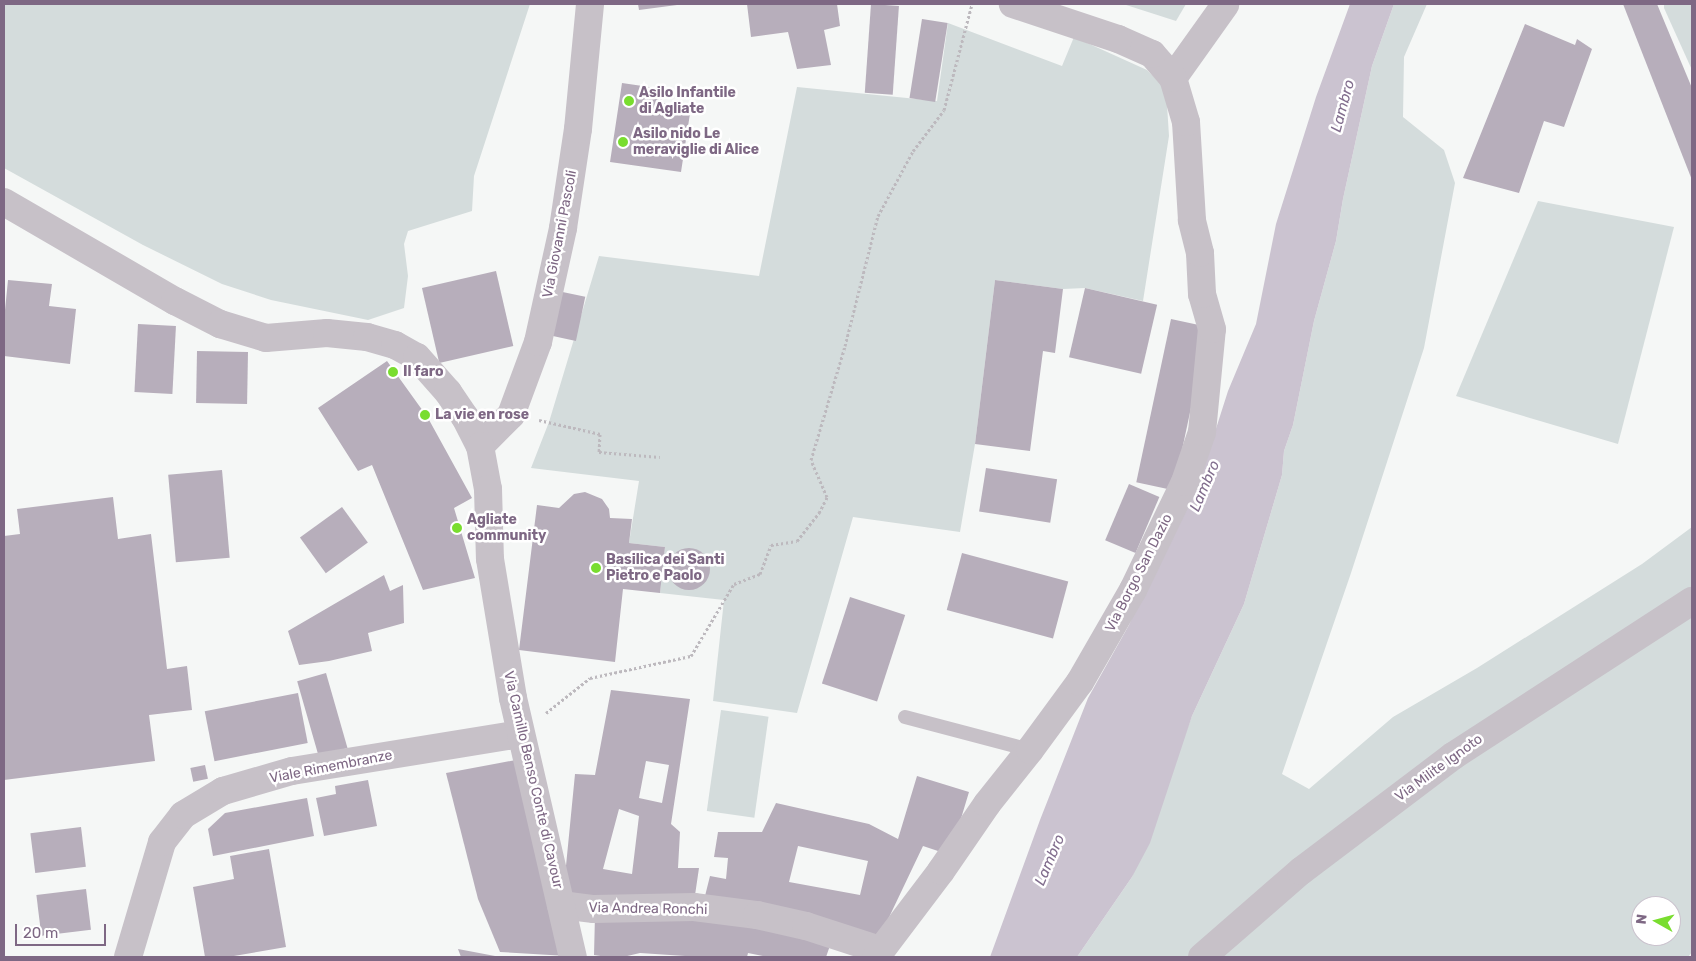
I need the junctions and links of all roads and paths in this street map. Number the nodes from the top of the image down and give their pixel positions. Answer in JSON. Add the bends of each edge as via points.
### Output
{"nodes":[{"id":1,"x":590,"y":4,"type":"edge"},
{"id":2,"x":972,"y":4,"type":"edge"},
{"id":3,"x":1013,"y":4,"type":"edge"},
{"id":4,"x":1225,"y":5,"type":"dead end"},
{"id":5,"x":1173,"y":78,"type":"junction"},
{"id":6,"x":4,"y":202,"type":"edge"},
{"id":7,"x":549,"y":422,"type":"dead end"},
{"id":8,"x":480,"y":446,"type":"junction"},
{"id":9,"x":660,"y":457,"type":"dead end"},
{"id":10,"x":1692,"y":601,"type":"edge"},
{"id":11,"x":905,"y":717,"type":"dead end"},
{"id":12,"x":520,"y":734,"type":"junction"},
{"id":13,"x":1030,"y":750,"type":"junction"},
{"id":14,"x":561,"y":906,"type":"junction"},
{"id":15,"x":878,"y":954,"type":"edge"},
{"id":16,"x":128,"y":957,"type":"edge"},
{"id":17,"x":573,"y":957,"type":"edge"},
{"id":18,"x":1202,"y":957,"type":"edge"}],
"edges":[{"from":1,"to":8,"type":"street","name":"Via Giovanni Pascoli","via":[[578,128],[563,228],[538,342],[511,415]]},
{"from":2,"to":12,"type":"path","via":[[944,110],[913,151],[878,216],[845,346],[811,460],[827,498],[819,513],[796,540],[771,545],[760,574],[734,584],[691,656],[590,678]]},
{"from":3,"to":5,"type":"street","via":[[1118,39],[1152,54]]},
{"from":4,"to":5,"type":"street"},
{"from":5,"to":13,"type":"street","name":"Via Borgo San Dazio","via":[[1186,122],[1192,220],[1200,253],[1202,294],[1212,330],[1202,432],[1185,482],[1133,590],[1080,682]]},
{"from":6,"to":8,"type":"street","name":"Via Camillo Benso Conte di Cavour","via":[[166,297],[220,324],[266,338],[327,333],[367,337],[395,345],[417,357],[435,375],[465,417]]},
{"from":7,"to":9,"type":"path","via":[[600,434],[599,452]]},
{"from":8,"to":12,"type":"street","name":"Via Camillo Benso Conte di Cavour","via":[[488,489],[490,559]]},
{"from":10,"to":18,"type":"street","name":"Via Milite Ignoto","via":[[1453,756],[1302,871]]},
{"from":11,"to":13,"type":"lane"},
{"from":12,"to":14,"type":"street","name":"Via Camillo Benso Conte di Cavour"},
{"from":12,"to":16,"type":"street","name":"Viale Rimembranze","via":[[292,771],[223,791],[183,815],[162,842]]},
{"from":13,"to":15,"type":"street","name":"Via Borgo San Dazio"},
{"from":14,"to":15,"type":"street","name":"Via Andrea Ronchi","via":[[594,909],[694,907],[757,915],[806,926]]},
{"from":14,"to":17,"type":"street","name":"Via Camillo Benso Conte di Cavour"}]}
